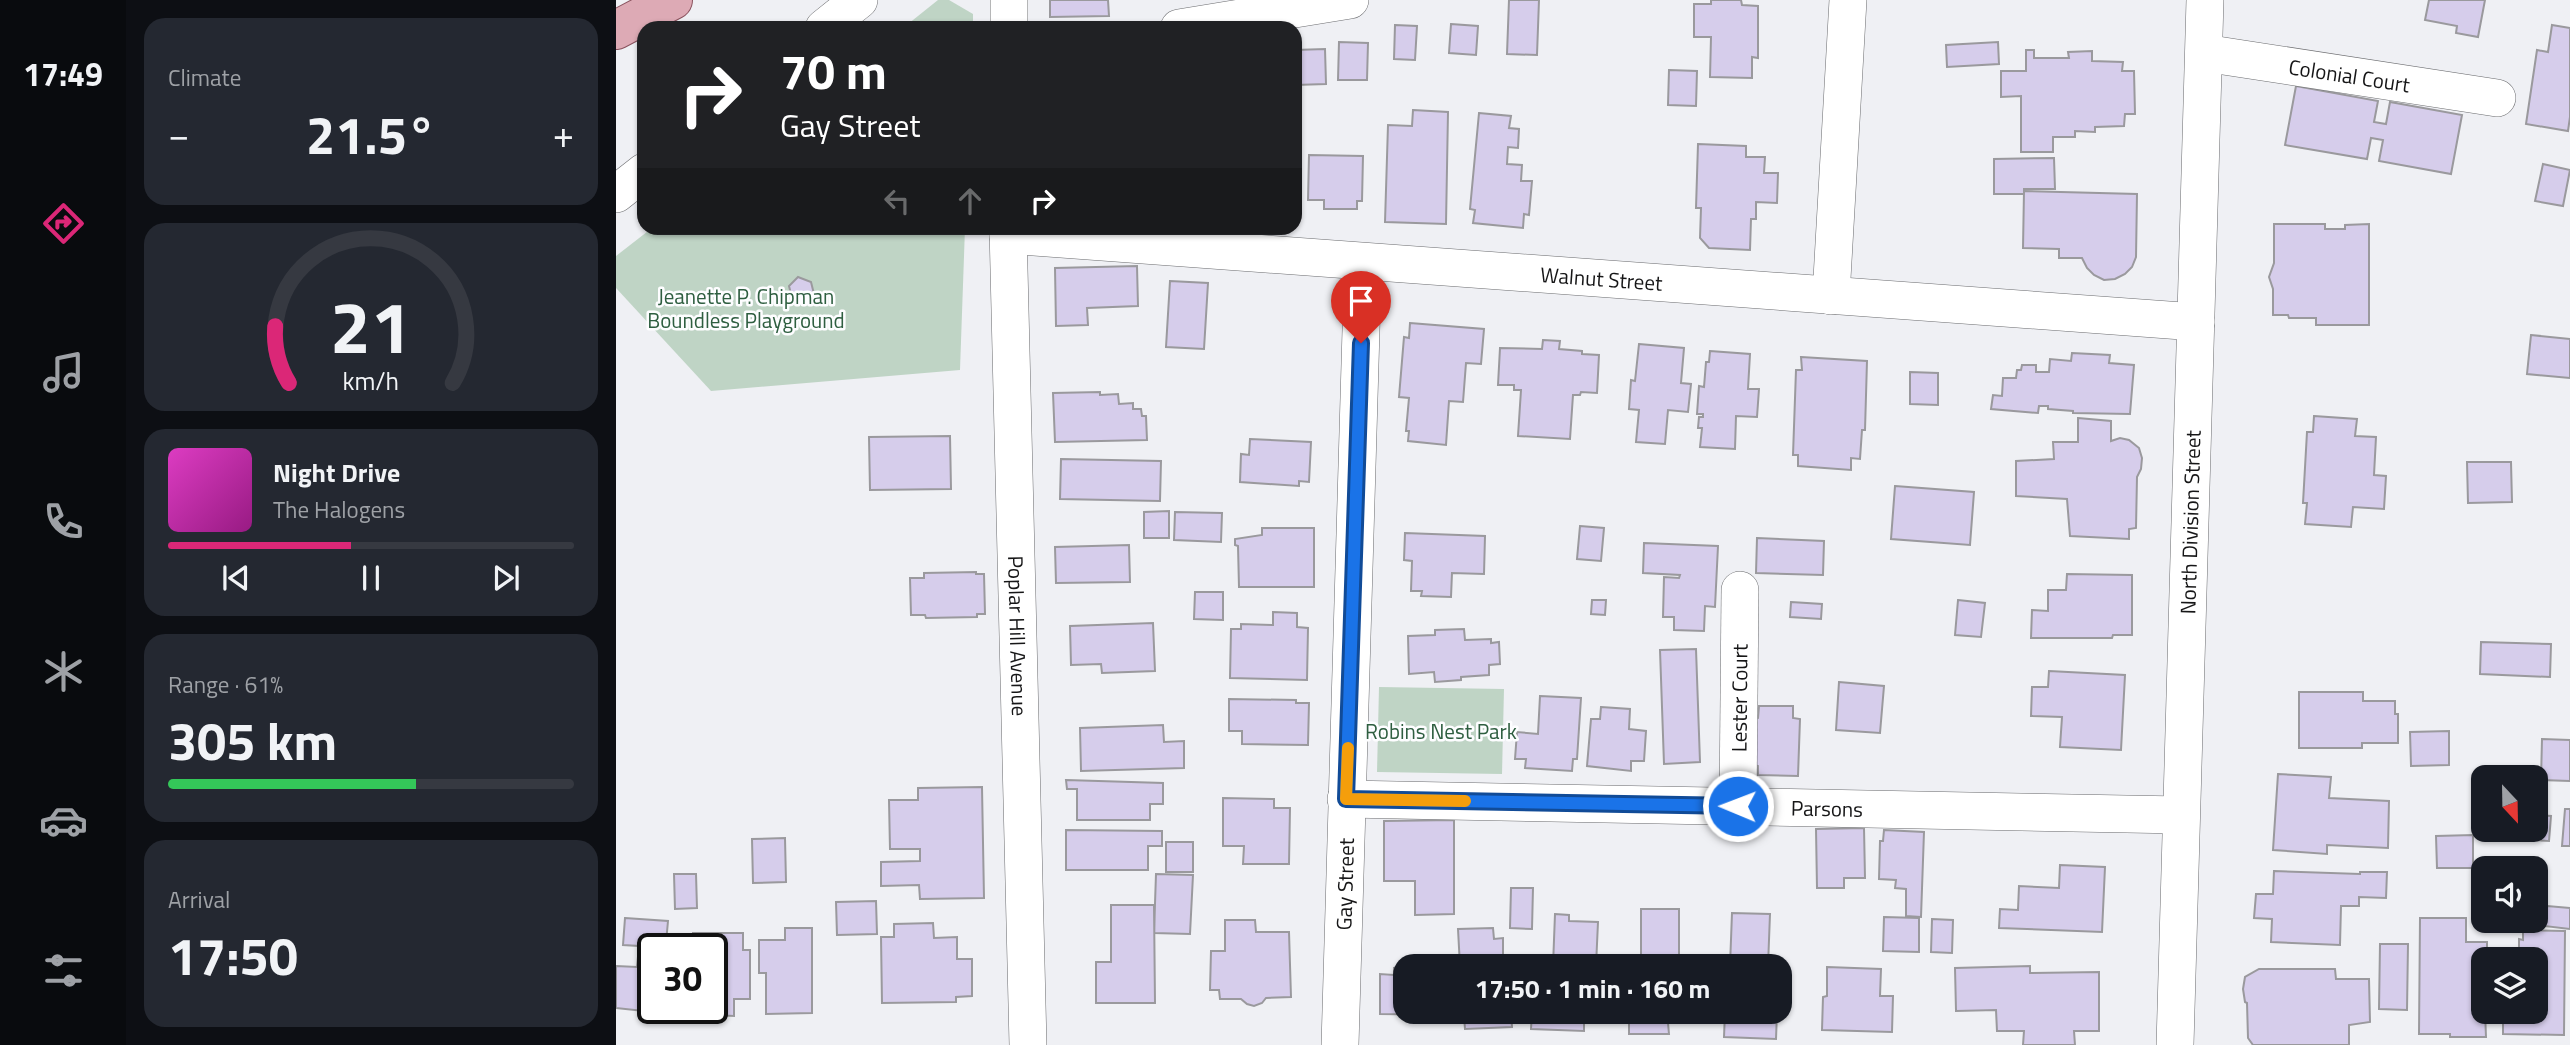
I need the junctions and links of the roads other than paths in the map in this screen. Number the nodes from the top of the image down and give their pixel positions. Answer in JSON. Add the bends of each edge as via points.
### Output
{"nodes":[{"id":1,"x":673,"y":0,"type":"edge"},
{"id":2,"x":859,"y":0,"type":"edge"},
{"id":3,"x":1009,"y":0,"type":"edge"},
{"id":4,"x":1350,"y":0,"type":"edge"},
{"id":5,"x":1848,"y":0,"type":"edge"},
{"id":6,"x":2205,"y":0,"type":"edge"},
{"id":7,"x":833,"y":21,"type":"edge"},
{"id":8,"x":1009,"y":21,"type":"edge"},
{"id":9,"x":1222,"y":21,"type":"edge"},
{"id":10,"x":616,"y":30,"type":"edge"},
{"id":11,"x":2204,"y":52,"type":"junction"},
{"id":12,"x":2497,"y":98,"type":"dead end"},
{"id":13,"x":637,"y":178,"type":"edge"},
{"id":14,"x":616,"y":194,"type":"edge"},
{"id":15,"x":1008,"y":235,"type":"edge"},
{"id":16,"x":1054,"y":235,"type":"edge"},
{"id":17,"x":1363,"y":262,"type":"junction"},
{"id":18,"x":1831,"y":296,"type":"junction"},
{"id":19,"x":2196,"y":322,"type":"junction"},
{"id":20,"x":1740,"y":590,"type":"dead end"},
{"id":21,"x":1346,"y":799,"type":"junction"},
{"id":22,"x":1738,"y":806,"type":"junction"},
{"id":23,"x":2181,"y":815,"type":"junction"},
{"id":24,"x":1028,"y":1045,"type":"edge"},
{"id":25,"x":1340,"y":1045,"type":"edge"},
{"id":26,"x":2175,"y":1045,"type":"edge"}],
"edges":[{"from":1,"to":10,"type":"main road"},
{"from":2,"to":7,"type":"street"},
{"from":3,"to":8,"type":"street"},
{"from":4,"to":9,"type":"street"},
{"from":5,"to":18,"type":"street"},
{"from":6,"to":11,"type":"street","name":"North Division Street"},
{"from":11,"to":12,"type":"street","name":"Colonial Court"},
{"from":11,"to":19,"type":"street","name":"North Division Street"},
{"from":13,"to":14,"type":"street"},
{"from":15,"to":24,"type":"street","name":"Poplar Hill Avenue"},
{"from":16,"to":17,"type":"street","name":"Walnut Street"},
{"from":17,"to":18,"type":"street","name":"Walnut Street"},
{"from":17,"to":21,"type":"street","name":"Gay Street"},
{"from":18,"to":19,"type":"street","name":"Walnut Street"},
{"from":19,"to":23,"type":"street","name":"North Division Street"},
{"from":20,"to":22,"type":"street","name":"Lester Court"},
{"from":21,"to":22,"type":"street","name":"Parsons"},
{"from":21,"to":25,"type":"street","name":"Gay Street"},
{"from":22,"to":23,"type":"street","name":"Parsons"},
{"from":23,"to":26,"type":"street","name":"North Division Street"}]}
